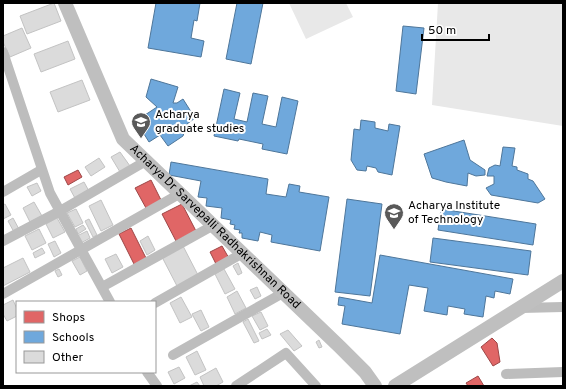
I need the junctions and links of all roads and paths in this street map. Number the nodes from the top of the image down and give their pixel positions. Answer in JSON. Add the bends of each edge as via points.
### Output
{"nodes":[{"id":1,"x":65,"y":3,"type":"edge"},
{"id":2,"x":3,"y":52,"type":"edge"},
{"id":3,"x":146,"y":161,"type":"junction"},
{"id":4,"x":41,"y":170,"type":"junction"},
{"id":5,"x":3,"y":192,"type":"edge"},
{"id":6,"x":181,"y":193,"type":"junction"},
{"id":7,"x":60,"y":211,"type":"junction"},
{"id":8,"x":214,"y":225,"type":"junction"},
{"id":9,"x":3,"y":241,"type":"edge"},
{"id":10,"x":81,"y":250,"type":"junction"},
{"id":11,"x":243,"y":253,"type":"junction"},
{"id":12,"x":563,"y":281,"type":"edge"},
{"id":13,"x":102,"y":287,"type":"junction"},
{"id":14,"x":283,"y":293,"type":"junction"},
{"id":15,"x":3,"y":294,"type":"edge"},
{"id":16,"x":109,"y":301,"type":"edge"},
{"id":17,"x":156,"y":302,"type":"edge"},
{"id":18,"x":563,"y":307,"type":"edge"},
{"id":19,"x":519,"y":308,"type":"junction"},
{"id":20,"x":173,"y":355,"type":"dead end"},
{"id":21,"x":563,"y":372,"type":"edge"},
{"id":22,"x":148,"y":373,"type":"edge"},
{"id":23,"x":506,"y":374,"type":"dead end"},
{"id":24,"x":157,"y":386,"type":"edge"},
{"id":25,"x":236,"y":386,"type":"edge"},
{"id":26,"x":316,"y":386,"type":"edge"},
{"id":27,"x":375,"y":386,"type":"edge"},
{"id":28,"x":395,"y":386,"type":"edge"}],
"edges":[{"from":1,"to":3,"type":"street","name":"Acharya Dr Sarvepalli Radhakrishnan Road","via":[[123,139]]},
{"from":2,"to":4,"type":"street"},
{"from":3,"to":6,"type":"street","name":"Acharya Dr Sarvepalli Radhakrishnan Road"},
{"from":3,"to":7,"type":"street"},
{"from":4,"to":5,"type":"street"},
{"from":4,"to":7,"type":"street"},
{"from":6,"to":8,"type":"street","name":"Acharya Dr Sarvepalli Radhakrishnan Road"},
{"from":6,"to":10,"type":"street"},
{"from":7,"to":9,"type":"street"},
{"from":7,"to":10,"type":"street"},
{"from":8,"to":11,"type":"street","name":"Acharya Dr Sarvepalli Radhakrishnan Road"},
{"from":8,"to":13,"type":"street"},
{"from":10,"to":13,"type":"street"},
{"from":10,"to":15,"type":"street"},
{"from":11,"to":14,"type":"street","name":"Acharya Dr Sarvepalli Radhakrishnan Road"},
{"from":11,"to":17,"type":"street"},
{"from":12,"to":19,"type":"street"},
{"from":13,"to":16,"type":"street"},
{"from":14,"to":20,"type":"street"},
{"from":14,"to":27,"type":"street","name":"Acharya Dr Sarvepalli Radhakrishnan Road","via":[[366,372]]},
{"from":18,"to":19,"type":"street"},
{"from":19,"to":28,"type":"street"},
{"from":21,"to":23,"type":"street"},
{"from":22,"to":24,"type":"street"},
{"from":25,"to":26,"type":"street","via":[[286,353]]}]}
